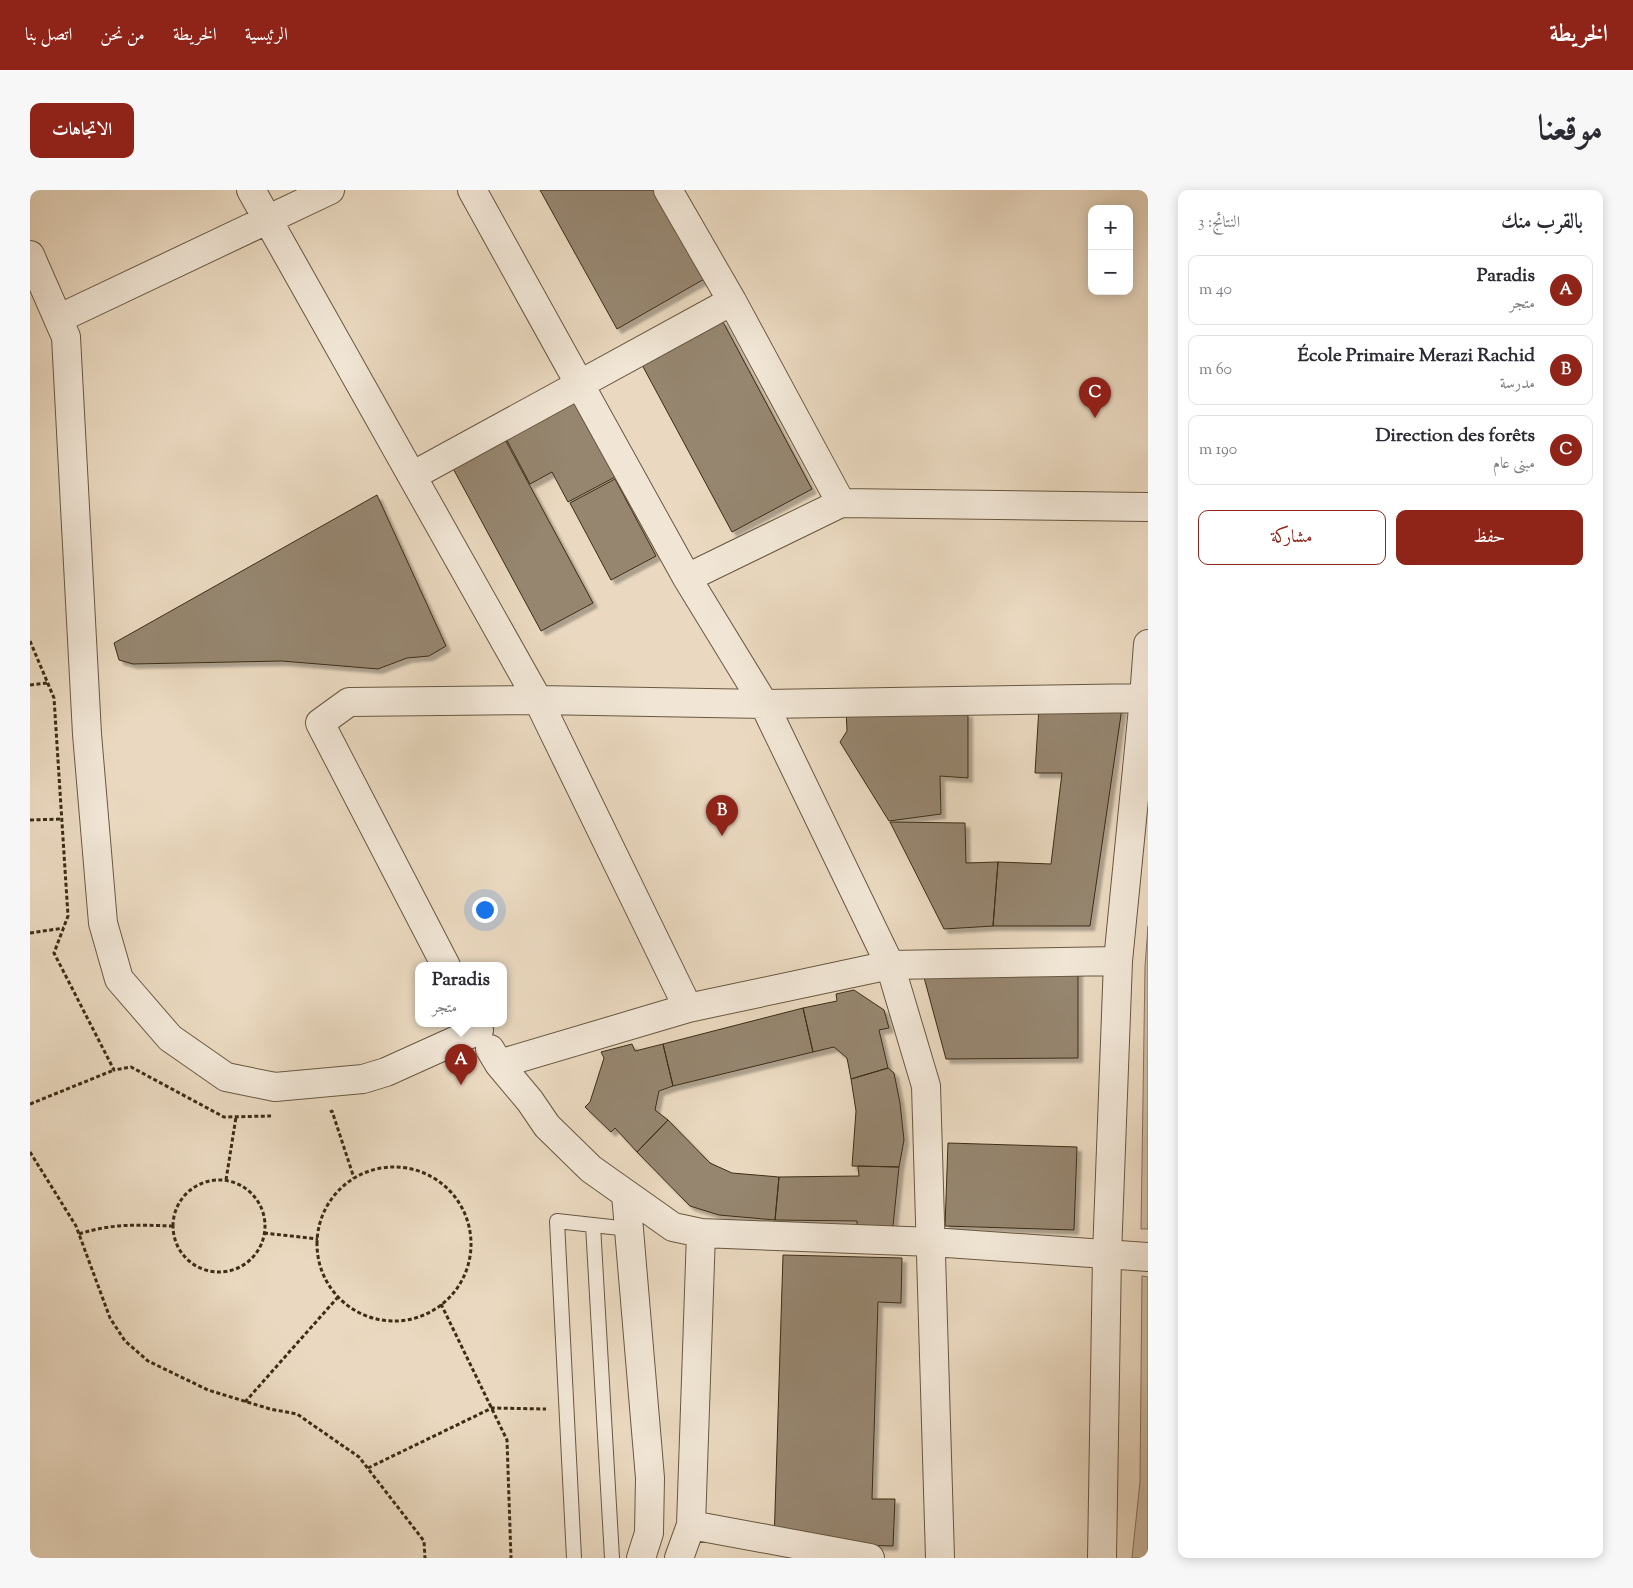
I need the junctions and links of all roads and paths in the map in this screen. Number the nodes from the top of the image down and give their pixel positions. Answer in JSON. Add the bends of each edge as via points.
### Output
{"nodes":[{"id":1,"x":251,"y":190,"type":"edge"},
{"id":2,"x":330,"y":190,"type":"edge"},
{"id":3,"x":472,"y":190,"type":"edge"},
{"id":4,"x":668,"y":190,"type":"edge"},
{"id":5,"x":267,"y":220,"type":"junction"},
{"id":6,"x":30,"y":255,"type":"edge"},
{"id":7,"x":732,"y":301,"type":"junction"},
{"id":8,"x":58,"y":319,"type":"junction"},
{"id":9,"x":580,"y":384,"type":"junction"},
{"id":10,"x":412,"y":476,"type":"junction"},
{"id":11,"x":841,"y":503,"type":"junction"},
{"id":12,"x":1148,"y":506,"type":"edge"},
{"id":13,"x":687,"y":578,"type":"junction"},
{"id":14,"x":1148,"y":644,"type":"edge"},
{"id":15,"x":47,"y":683,"type":"dead end"},
{"id":16,"x":30,"y":685,"type":"edge"},
{"id":17,"x":1146,"y":698,"type":"edge"},
{"id":18,"x":538,"y":700,"type":"junction"},
{"id":19,"x":764,"y":704,"type":"junction"},
{"id":20,"x":62,"y":819,"type":"dead end"},
{"id":21,"x":30,"y":820,"type":"edge"},
{"id":22,"x":64,"y":928,"type":"dead end"},
{"id":23,"x":30,"y":933,"type":"edge"},
{"id":24,"x":1118,"y":961,"type":"junction"},
{"id":25,"x":444,"y":962,"type":"edge"},
{"id":26,"x":890,"y":965,"type":"junction"},
{"id":27,"x":688,"y":1008,"type":"junction"},
{"id":28,"x":477,"y":1027,"type":"edge"},
{"id":29,"x":499,"y":1064,"type":"junction"},
{"id":30,"x":114,"y":1070,"type":"dead end"},
{"id":31,"x":30,"y":1104,"type":"edge"},
{"id":32,"x":236,"y":1117,"type":"dead end"},
{"id":33,"x":30,"y":1152,"type":"edge"},
{"id":34,"x":226,"y":1180,"type":"junction"},
{"id":35,"x":626,"y":1194,"type":"junction"},
{"id":36,"x":593,"y":1225,"type":"junction"},
{"id":37,"x":173,"y":1226,"type":"junction"},
{"id":38,"x":629,"y":1229,"type":"junction"},
{"id":39,"x":264,"y":1233,"type":"junction"},
{"id":40,"x":701,"y":1233,"type":"junction"},
{"id":41,"x":79,"y":1234,"type":"junction"},
{"id":42,"x":318,"y":1239,"type":"junction"},
{"id":43,"x":932,"y":1242,"type":"junction"},
{"id":44,"x":1107,"y":1255,"type":"junction"},
{"id":45,"x":1148,"y":1257,"type":"edge"},
{"id":46,"x":338,"y":1297,"type":"junction"},
{"id":47,"x":441,"y":1304,"type":"junction"},
{"id":48,"x":245,"y":1402,"type":"junction"},
{"id":49,"x":492,"y":1408,"type":"junction"},
{"id":50,"x":550,"y":1409,"type":"dead end"},
{"id":51,"x":368,"y":1468,"type":"junction"},
{"id":52,"x":691,"y":1525,"type":"junction"},
{"id":53,"x":425,"y":1558,"type":"edge"},
{"id":54,"x":511,"y":1558,"type":"edge"},
{"id":55,"x":574,"y":1558,"type":"edge"},
{"id":56,"x":612,"y":1558,"type":"edge"},
{"id":57,"x":641,"y":1558,"type":"edge"},
{"id":58,"x":679,"y":1558,"type":"edge"},
{"id":59,"x":870,"y":1558,"type":"edge"},
{"id":60,"x":940,"y":1558,"type":"edge"},
{"id":61,"x":1102,"y":1558,"type":"edge"}],
"edges":[{"from":1,"to":5,"type":"street"},
{"from":2,"to":5,"type":"street"},
{"from":3,"to":9,"type":"street"},
{"from":4,"to":7,"type":"street"},
{"from":5,"to":8,"type":"street"},
{"from":5,"to":10,"type":"street"},
{"from":6,"to":8,"type":"street"},
{"from":7,"to":9,"type":"street"},
{"from":7,"to":11,"type":"street"},
{"from":8,"to":28,"type":"street","via":[[66,338],[87,734],[103,922],[119,979],[170,1038],[226,1078],[275,1087],[363,1079],[386,1072]]},
{"from":9,"to":10,"type":"street"},
{"from":9,"to":13,"type":"street"},
{"from":10,"to":18,"type":"street"},
{"from":11,"to":12,"type":"street"},
{"from":11,"to":13,"type":"street"},
{"from":13,"to":19,"type":"street"},
{"from":14,"to":17,"type":"street"},
{"from":15,"to":16,"type":"path"},
{"from":17,"to":19,"type":"street"},
{"from":17,"to":24,"type":"street"},
{"from":18,"to":19,"type":"street"},
{"from":18,"to":25,"type":"street","via":[[349,702],[320,723]]},
{"from":18,"to":27,"type":"street"},
{"from":19,"to":26,"type":"street"},
{"from":20,"to":21,"type":"path"},
{"from":22,"to":23,"type":"path"},
{"from":24,"to":26,"type":"street"},
{"from":24,"to":44,"type":"street"},
{"from":26,"to":27,"type":"street"},
{"from":26,"to":43,"type":"street","via":[[926,1086]]},
{"from":27,"to":29,"type":"street"},
{"from":28,"to":29,"type":"street"},
{"from":29,"to":35,"type":"street","via":[[547,1126],[591,1169]]},
{"from":30,"to":31,"type":"path"},
{"from":32,"to":34,"type":"path"},
{"from":33,"to":41,"type":"path"},
{"from":34,"to":37,"type":"path","via":[[197,1185],[185,1194],[177,1206]]},
{"from":34,"to":39,"type":"path","via":[[239,1184],[260,1204]]},
{"from":35,"to":38,"type":"street"},
{"from":35,"to":40,"type":"street","via":[[673,1227]]},
{"from":36,"to":38,"type":"lane"},
{"from":36,"to":55,"type":"lane","via":[[557,1221]]},
{"from":36,"to":56,"type":"lane"},
{"from":37,"to":39,"type":"path","via":[[173,1237],[190,1263],[205,1271],[220,1273],[250,1261],[260,1248]]},
{"from":37,"to":41,"type":"path","via":[[126,1224]]},
{"from":38,"to":57,"type":"street","via":[[650,1478],[649,1532]]},
{"from":39,"to":42,"type":"path"},
{"from":40,"to":43,"type":"street"},
{"from":40,"to":52,"type":"street"},
{"from":41,"to":48,"type":"path","via":[[110,1318],[125,1341],[148,1361],[208,1390]]},
{"from":42,"to":46,"type":"path","via":[[317,1254],[325,1279]]},
{"from":42,"to":47,"type":"path","via":[[318,1227],[329,1203],[354,1178],[368,1171],[392,1167],[416,1170],[438,1180],[455,1197],[467,1218],[471,1242],[468,1265],[458,1288]]},
{"from":43,"to":44,"type":"street"},
{"from":43,"to":60,"type":"street"},
{"from":44,"to":45,"type":"street"},
{"from":44,"to":61,"type":"street"},
{"from":46,"to":47,"type":"path","via":[[363,1315],[389,1321],[415,1318]]},
{"from":46,"to":48,"type":"path"},
{"from":47,"to":49,"type":"path"},
{"from":48,"to":51,"type":"path","via":[[297,1414],[360,1457]]},
{"from":49,"to":50,"type":"path"},
{"from":49,"to":51,"type":"path"},
{"from":49,"to":54,"type":"path","via":[[507,1440]]},
{"from":51,"to":53,"type":"path","via":[[424,1541]]},
{"from":52,"to":58,"type":"street"},
{"from":52,"to":59,"type":"street"}]}
